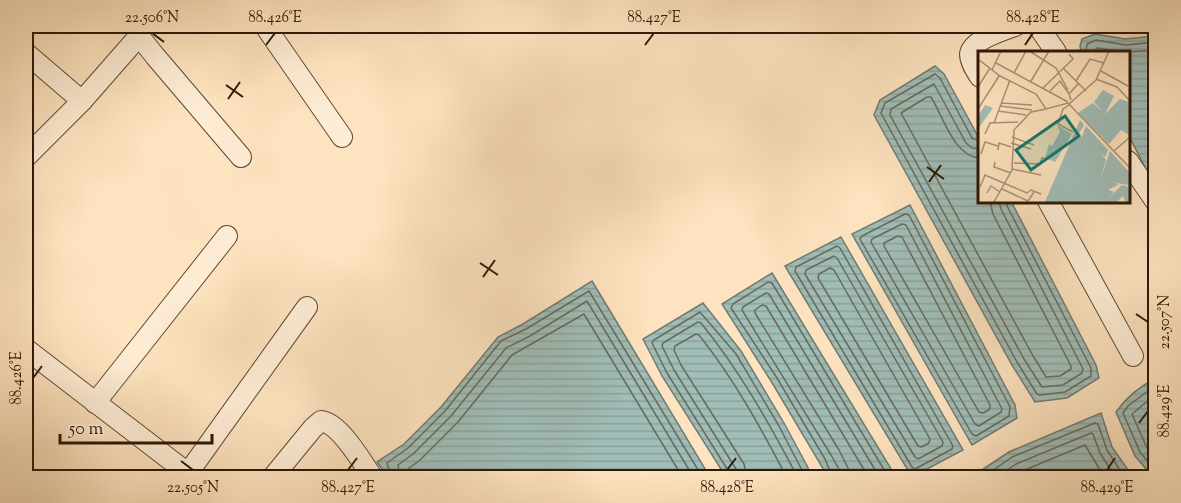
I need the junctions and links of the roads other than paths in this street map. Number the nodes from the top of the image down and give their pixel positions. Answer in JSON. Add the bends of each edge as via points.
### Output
{"nodes":[{"id":1,"x":265,"y":26,"type":"edge"},
{"id":2,"x":1015,"y":26,"type":"edge"},
{"id":3,"x":1038,"y":26,"type":"edge"},
{"id":4,"x":137,"y":31,"type":"edge"},
{"id":5,"x":1055,"y":51,"type":"edge"},
{"id":6,"x":26,"y":53,"type":"edge"},
{"id":7,"x":978,"y":73,"type":"edge"},
{"id":8,"x":82,"y":101,"type":"junction"},
{"id":9,"x":342,"y":137,"type":"dead end"},
{"id":10,"x":26,"y":157,"type":"edge"},
{"id":11,"x":241,"y":157,"type":"dead end"},
{"id":12,"x":1130,"y":164,"type":"edge"},
{"id":13,"x":1049,"y":202,"type":"edge"},
{"id":14,"x":1155,"y":202,"type":"edge"},
{"id":15,"x":227,"y":236,"type":"dead end"},
{"id":16,"x":307,"y":307,"type":"dead end"},
{"id":17,"x":26,"y":349,"type":"edge"},
{"id":18,"x":1133,"y":356,"type":"dead end"},
{"id":19,"x":95,"y":403,"type":"junction"},
{"id":20,"x":191,"y":475,"type":"edge"},
{"id":21,"x":272,"y":477,"type":"edge"},
{"id":22,"x":373,"y":477,"type":"edge"}],
"edges":[{"from":1,"to":9,"type":"street"},
{"from":2,"to":7,"type":"street","via":[[974,46],[970,53]]},
{"from":3,"to":5,"type":"street"},
{"from":4,"to":8,"type":"street"},
{"from":4,"to":11,"type":"street"},
{"from":6,"to":8,"type":"street"},
{"from":8,"to":10,"type":"street"},
{"from":12,"to":14,"type":"street"},
{"from":13,"to":18,"type":"street"},
{"from":15,"to":19,"type":"street"},
{"from":16,"to":20,"type":"street"},
{"from":17,"to":19,"type":"street"},
{"from":19,"to":20,"type":"street"},
{"from":21,"to":22,"type":"street","via":[[321,421],[337,429]]}]}
